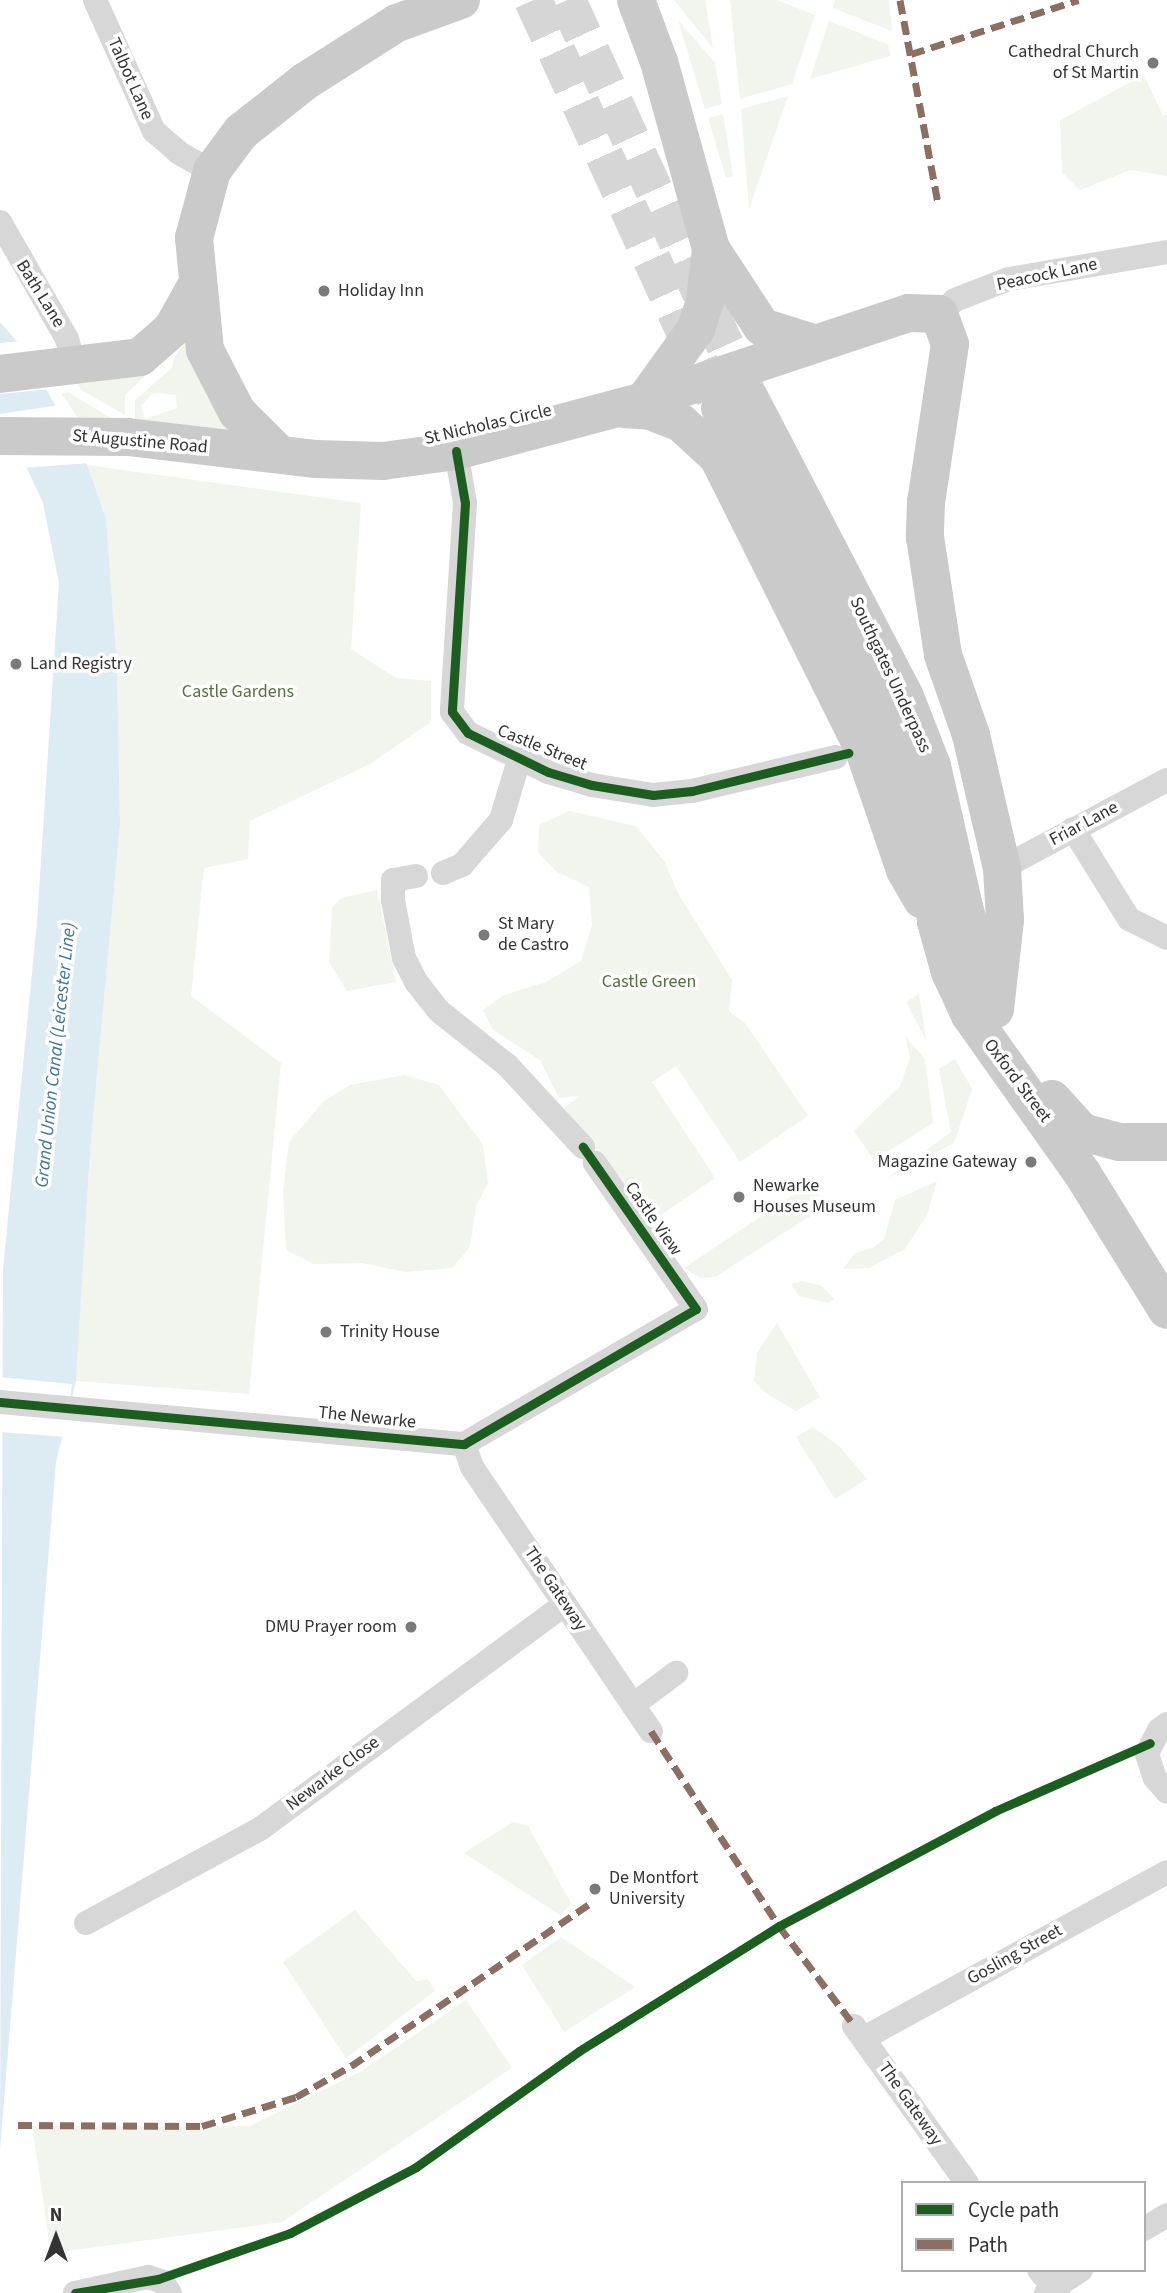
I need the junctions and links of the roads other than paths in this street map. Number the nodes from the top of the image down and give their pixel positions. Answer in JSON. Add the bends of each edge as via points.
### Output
{"nodes":[{"id":1,"x":95,"y":0,"type":"edge"},
{"id":2,"x":461,"y":0,"type":"edge"},
{"id":3,"x":636,"y":0,"type":"edge"},
{"id":4,"x":405,"y":12,"type":"edge"},
{"id":5,"x":212,"y":171,"type":"junction"},
{"id":6,"x":0,"y":222,"type":"edge"},
{"id":7,"x":711,"y":249,"type":"junction"},
{"id":8,"x":1167,"y":252,"type":"edge"},
{"id":9,"x":196,"y":286,"type":"junction"},
{"id":10,"x":939,"y":314,"type":"junction"},
{"id":11,"x":813,"y":343,"type":"junction"},
{"id":12,"x":60,"y":368,"type":"junction"},
{"id":13,"x":0,"y":374,"type":"edge"},
{"id":14,"x":631,"y":405,"type":"junction"},
{"id":15,"x":0,"y":436,"type":"edge"},
{"id":16,"x":456,"y":451,"type":"junction"},
{"id":17,"x":279,"y":454,"type":"junction"},
{"id":18,"x":836,"y":757,"type":"dead end"},
{"id":19,"x":519,"y":760,"type":"junction"},
{"id":20,"x":1167,"y":779,"type":"edge"},
{"id":21,"x":1073,"y":830,"type":"junction"},
{"id":22,"x":1002,"y":868,"type":"junction"},
{"id":23,"x":443,"y":873,"type":"dead end"},
{"id":24,"x":416,"y":876,"type":"dead end"},
{"id":25,"x":936,"y":922,"type":"junction"},
{"id":26,"x":1167,"y":938,"type":"edge"},
{"id":27,"x":995,"y":1009,"type":"junction"},
{"id":28,"x":1157,"y":1142,"type":"edge"},
{"id":29,"x":1118,"y":1230,"type":"junction"},
{"id":30,"x":1167,"y":1310,"type":"edge"},
{"id":31,"x":0,"y":1402,"type":"edge"},
{"id":32,"x":464,"y":1444,"type":"junction"},
{"id":33,"x":565,"y":1604,"type":"junction"},
{"id":34,"x":676,"y":1674,"type":"dead end"},
{"id":35,"x":634,"y":1704,"type":"junction"},
{"id":36,"x":1167,"y":1724,"type":"edge"},
{"id":37,"x":651,"y":1731,"type":"dead end"},
{"id":38,"x":1167,"y":1792,"type":"edge"},
{"id":39,"x":1167,"y":1872,"type":"edge"},
{"id":40,"x":86,"y":1923,"type":"dead end"},
{"id":41,"x":859,"y":2032,"type":"joint"},
{"id":42,"x":966,"y":2181,"type":"edge"},
{"id":43,"x":1167,"y":2215,"type":"edge"},
{"id":44,"x":1146,"y":2229,"type":"edge"},
{"id":45,"x":1077,"y":2272,"type":"edge"},
{"id":46,"x":164,"y":2286,"type":"edge"},
{"id":47,"x":1049,"y":2286,"type":"edge"},
{"id":48,"x":75,"y":2293,"type":"edge"}],
"edges":[{"from":1,"to":5,"type":"street","name":"Talbot Lane","via":[[154,131],[179,153]]},
{"from":2,"to":4,"type":"main road"},
{"from":3,"to":7,"type":"main road","via":[[672,106]]},
{"from":4,"to":5,"type":"main road","via":[[240,132]]},
{"from":5,"to":9,"type":"main road","via":[[194,238]]},
{"from":6,"to":12,"type":"street","name":"Bath Lane","via":[[67,339]]},
{"from":7,"to":11,"type":"main road","via":[[762,327]]},
{"from":7,"to":14,"type":"main road","via":[[705,302],[696,329],[684,351]]},
{"from":8,"to":10,"type":"street","name":"Peacock Lane","via":[[1009,279],[955,300]]},
{"from":9,"to":12,"type":"main road","via":[[172,329],[153,350],[125,361]]},
{"from":9,"to":17,"type":"main road","via":[[205,350],[225,395]]},
{"from":10,"to":11,"type":"main road","via":[[908,313]]},
{"from":10,"to":22,"type":"main road","via":[[950,344],[926,502],[931,596],[943,655],[971,735]]},
{"from":11,"to":14,"type":"main road","name":"St Nicholas Circle"},
{"from":12,"to":13,"type":"main road"},
{"from":14,"to":16,"type":"main road","name":"St Nicholas Circle"},
{"from":14,"to":25,"type":"main road","via":[[681,423],[718,457],[863,750],[905,870]]},
{"from":15,"to":17,"type":"main road","name":"St Augustine Road","via":[[87,435]]},
{"from":16,"to":17,"type":"main road","name":"St Nicholas Circle","via":[[352,461]]},
{"from":16,"to":19,"type":"street","name":"Castle Street","via":[[465,503],[452,712],[468,733]]},
{"from":18,"to":19,"type":"street","name":"Castle Street","via":[[692,791],[653,795],[592,785]]},
{"from":19,"to":23,"type":"street","via":[[500,820],[461,866]]},
{"from":20,"to":21,"type":"street","name":"Friar Lane"},
{"from":21,"to":22,"type":"street","name":"Friar Lane"},
{"from":21,"to":26,"type":"street","via":[[1129,919]]},
{"from":22,"to":27,"type":"main road","via":[[1005,920]]},
{"from":24,"to":32,"type":"street","name":"Castle View","via":[[393,880],[393,900],[404,958],[417,982],[439,1011],[507,1065],[589,1155],[696,1309]]},
{"from":25,"to":27,"type":"main road","name":"Southgates Underpass","via":[[923,824],[907,773],[735,404],[905,697],[932,766],[965,911]]},
{"from":25,"to":29,"type":"main road","name":"Oxford Street","via":[[950,972],[970,1015],[1048,1122]]},
{"from":27,"to":28,"type":"main road","name":"Southgates Underpass","via":[[1040,1086],[1082,1132],[1119,1142]]},
{"from":28,"to":29,"type":"main road","name":"Oxford Street","via":[[1127,1156],[1116,1173]]},
{"from":29,"to":30,"type":"main road","name":"Oxford Street"},
{"from":31,"to":32,"type":"street","name":"The Newarke"},
{"from":32,"to":33,"type":"street","name":"The Gateway","via":[[472,1467]]},
{"from":33,"to":35,"type":"street","name":"The Gateway"},
{"from":33,"to":40,"type":"street","name":"Newarke Close","via":[[260,1829]]},
{"from":34,"to":35,"type":"street"},
{"from":35,"to":37,"type":"street","name":"The Gateway"},
{"from":36,"to":38,"type":"street","via":[[1139,1748]]},
{"from":39,"to":41,"type":"street","name":"Gosling Street"},
{"from":41,"to":42,"type":"street","name":"The Gateway"},
{"from":43,"to":44,"type":"street"},
{"from":45,"to":47,"type":"street"},
{"from":46,"to":48,"type":"street"}]}
